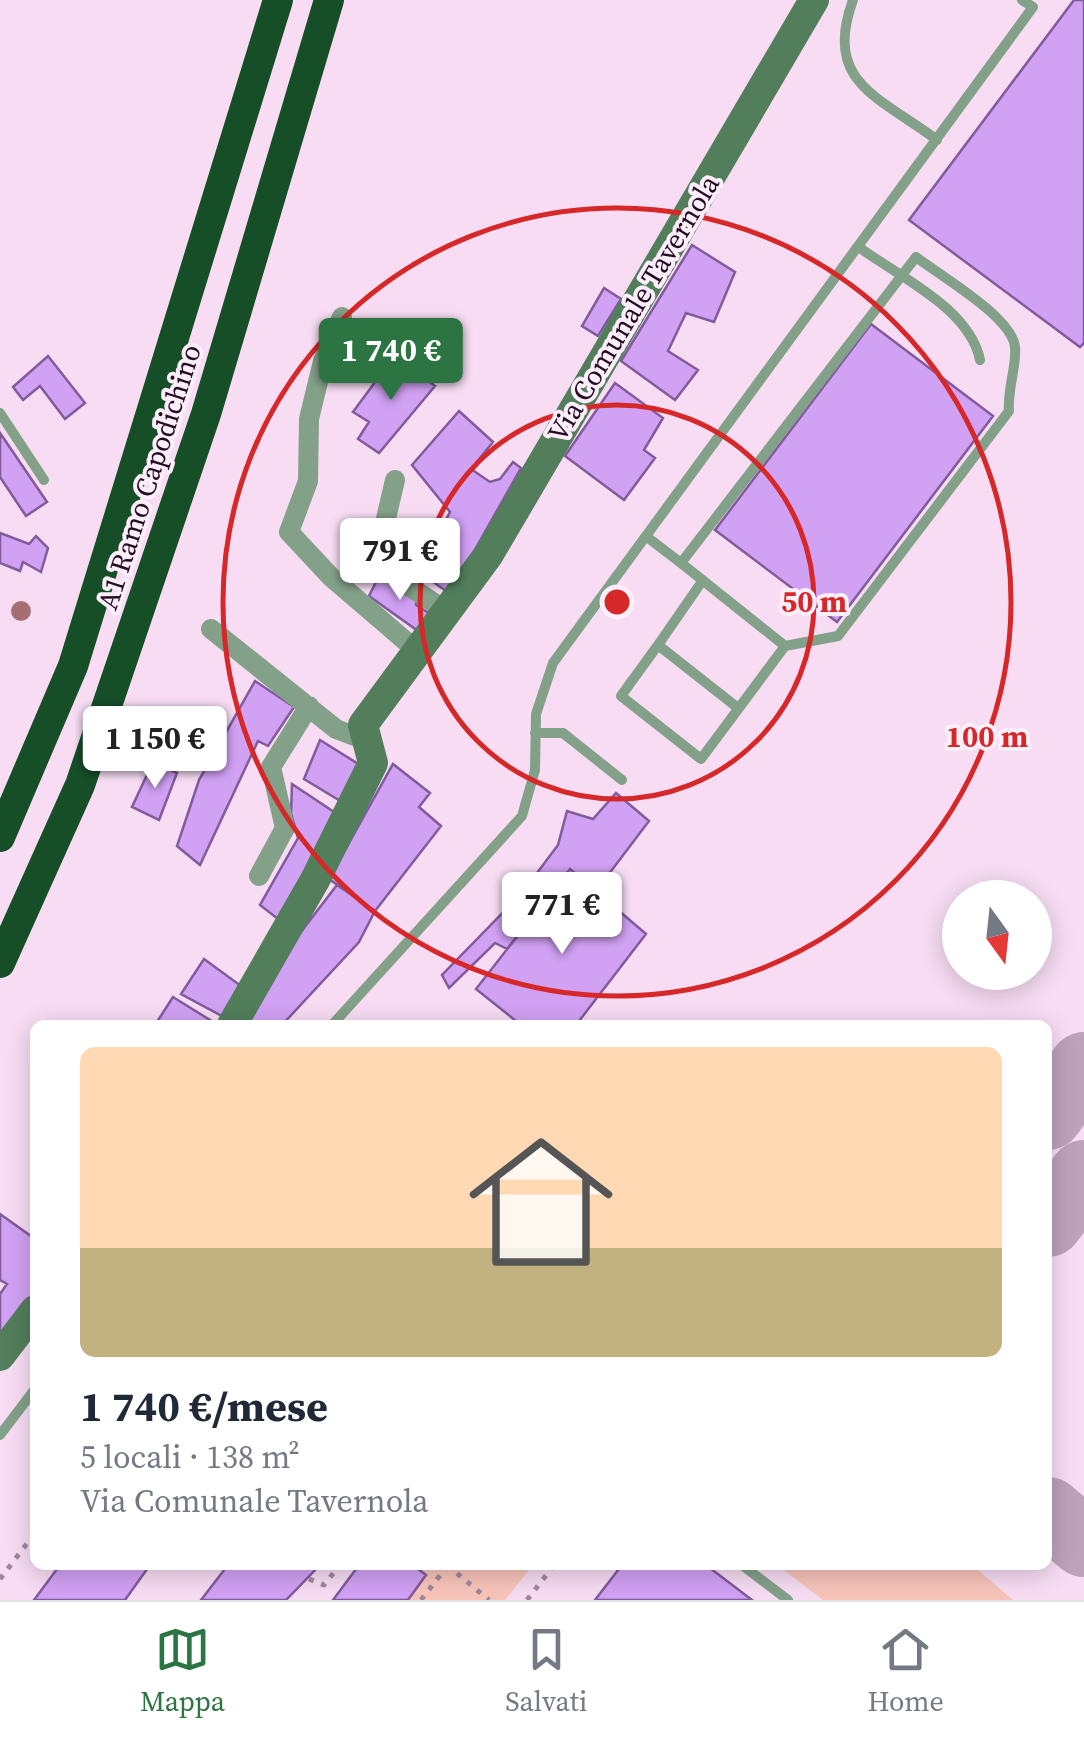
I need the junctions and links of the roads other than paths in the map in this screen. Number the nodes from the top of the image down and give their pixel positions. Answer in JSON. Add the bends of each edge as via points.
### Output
{"nodes":[{"id":1,"x":278,"y":0,"type":"edge"},
{"id":2,"x":328,"y":0,"type":"edge"},
{"id":3,"x":814,"y":0,"type":"edge"},
{"id":4,"x":853,"y":0,"type":"edge"},
{"id":5,"x":1031,"y":2,"type":"edge"},
{"id":6,"x":937,"y":140,"type":"junction"},
{"id":7,"x":860,"y":248,"type":"junction"},
{"id":8,"x":900,"y":277,"type":"junction"},
{"id":9,"x":342,"y":317,"type":"dead end"},
{"id":10,"x":980,"y":360,"type":"dead end"},
{"id":11,"x":0,"y":413,"type":"edge"},
{"id":12,"x":44,"y":480,"type":"dead end"},
{"id":13,"x":395,"y":480,"type":"dead end"},
{"id":14,"x":647,"y":537,"type":"junction"},
{"id":15,"x":682,"y":563,"type":"junction"},
{"id":16,"x":703,"y":580,"type":"junction"},
{"id":17,"x":446,"y":611,"type":"junction"},
{"id":18,"x":211,"y":628,"type":"dead end"},
{"id":19,"x":658,"y":645,"type":"junction"},
{"id":20,"x":784,"y":646,"type":"junction"},
{"id":21,"x":416,"y":650,"type":"junction"},
{"id":22,"x":309,"y":706,"type":"junction"},
{"id":23,"x":738,"y":708,"type":"junction"},
{"id":24,"x":535,"y":732,"type":"junction"},
{"id":25,"x":366,"y":740,"type":"junction"},
{"id":26,"x":622,"y":780,"type":"dead end"},
{"id":27,"x":0,"y":837,"type":"edge"},
{"id":28,"x":258,"y":876,"type":"dead end"},
{"id":29,"x":0,"y":962,"type":"edge"},
{"id":30,"x":235,"y":1020,"type":"edge"},
{"id":31,"x":337,"y":1020,"type":"edge"},
{"id":32,"x":30,"y":1317,"type":"edge"},
{"id":33,"x":0,"y":1356,"type":"edge"},
{"id":34,"x":30,"y":1396,"type":"edge"},
{"id":35,"x":0,"y":1435,"type":"edge"},
{"id":36,"x":749,"y":1570,"type":"edge"},
{"id":37,"x":788,"y":1600,"type":"edge"}],
"edges":[{"from":1,"to":27,"type":"highway","name":"A1 Ramo Capodichino","via":[[73,666]]},
{"from":2,"to":29,"type":"highway","name":"A1 Ramo Capodichino","via":[[206,414],[92,748]]},
{"from":3,"to":17,"type":"street","name":"Via Comunale Tavernola","via":[[488,554]]},
{"from":4,"to":6,"type":"lane","via":[[840,34],[850,74]]},
{"from":5,"to":6,"type":"lane"},
{"from":6,"to":7,"type":"lane"},
{"from":7,"to":8,"type":"lane"},
{"from":7,"to":14,"type":"lane"},
{"from":8,"to":10,"type":"lane","via":[[964,323]]},
{"from":8,"to":15,"type":"lane"},
{"from":8,"to":20,"type":"lane","via":[[916,257],[1004,324],[1015,348],[1008,411],[838,636]]},
{"from":9,"to":21,"type":"street","via":[[318,380],[309,418],[308,482],[289,532]]},
{"from":11,"to":12,"type":"lane"},
{"from":13,"to":17,"type":"street","via":[[380,540],[394,576]]},
{"from":14,"to":15,"type":"lane"},
{"from":14,"to":24,"type":"lane","via":[[553,663]]},
{"from":15,"to":16,"type":"lane"},
{"from":16,"to":19,"type":"lane"},
{"from":16,"to":20,"type":"lane"},
{"from":17,"to":21,"type":"street","name":"Via Comunale Tavernola"},
{"from":18,"to":22,"type":"street"},
{"from":19,"to":23,"type":"lane"},
{"from":19,"to":23,"type":"lane","via":[[620,696],[701,759]]},
{"from":20,"to":23,"type":"lane"},
{"from":21,"to":25,"type":"street","name":"Via Comunale Tavernola","via":[[362,725]]},
{"from":22,"to":25,"type":"street","via":[[336,729]]},
{"from":22,"to":28,"type":"street","via":[[271,767],[285,828]]},
{"from":24,"to":26,"type":"lane","via":[[563,733]]},
{"from":24,"to":31,"type":"lane","via":[[522,816]]},
{"from":25,"to":30,"type":"street","name":"Via Comunale Tavernola","via":[[373,763],[348,817]]},
{"from":32,"to":33,"type":"street"},
{"from":34,"to":35,"type":"lane"},
{"from":36,"to":37,"type":"lane"}]}
